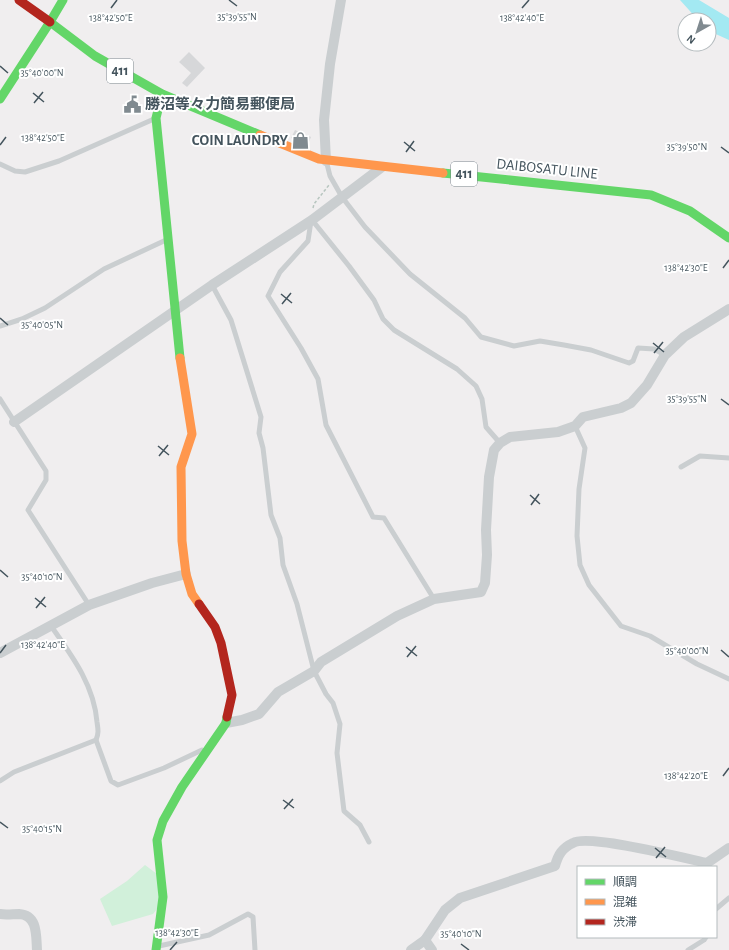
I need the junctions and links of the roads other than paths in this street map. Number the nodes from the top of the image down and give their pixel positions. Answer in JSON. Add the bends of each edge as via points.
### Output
{"nodes":[{"id":1,"x":19,"y":0,"type":"edge"},
{"id":2,"x":63,"y":0,"type":"edge"},
{"id":3,"x":341,"y":0,"type":"edge"},
{"id":4,"x":50,"y":22,"type":"junction"},
{"id":5,"x":162,"y":94,"type":"junction"},
{"id":6,"x":0,"y":99,"type":"edge"},
{"id":7,"x":156,"y":118,"type":"junction"},
{"id":8,"x":326,"y":161,"type":"junction"},
{"id":9,"x":0,"y":164,"type":"edge"},
{"id":10,"x":382,"y":167,"type":"junction"},
{"id":11,"x":342,"y":197,"type":"junction"},
{"id":12,"x":312,"y":220,"type":"junction"},
{"id":13,"x":729,"y":238,"type":"edge"},
{"id":14,"x":167,"y":240,"type":"junction"},
{"id":15,"x":212,"y":285,"type":"junction"},
{"id":16,"x":729,"y":309,"type":"edge"},
{"id":17,"x":174,"y":312,"type":"junction"},
{"id":18,"x":0,"y":326,"type":"edge"},
{"id":19,"x":665,"y":355,"type":"junction"},
{"id":20,"x":0,"y":399,"type":"edge"},
{"id":21,"x":14,"y":422,"type":"junction"},
{"id":22,"x":575,"y":426,"type":"junction"},
{"id":23,"x":500,"y":443,"type":"junction"},
{"id":24,"x":729,"y":458,"type":"edge"},
{"id":25,"x":681,"y":467,"type":"dead end"},
{"id":26,"x":186,"y":574,"type":"junction"},
{"id":27,"x":434,"y":599,"type":"junction"},
{"id":28,"x":89,"y":605,"type":"junction"},
{"id":29,"x":51,"y":626,"type":"junction"},
{"id":30,"x":0,"y":653,"type":"edge"},
{"id":31,"x":314,"y":672,"type":"junction"},
{"id":32,"x":729,"y":679,"type":"edge"},
{"id":33,"x":226,"y":723,"type":"junction"},
{"id":34,"x":96,"y":740,"type":"junction"},
{"id":35,"x":211,"y":745,"type":"junction"},
{"id":36,"x":0,"y":781,"type":"edge"},
{"id":37,"x":369,"y":842,"type":"dead end"},
{"id":38,"x":729,"y":848,"type":"edge"},
{"id":39,"x":729,"y":898,"type":"edge"},
{"id":40,"x":717,"y":909,"type":"edge"},
{"id":41,"x":0,"y":914,"type":"edge"},
{"id":42,"x":705,"y":938,"type":"edge"},
{"id":43,"x":425,"y":940,"type":"junction"},
{"id":44,"x":157,"y":948,"type":"edge"},
{"id":45,"x":37,"y":950,"type":"edge"},
{"id":46,"x":255,"y":950,"type":"edge"},
{"id":47,"x":411,"y":950,"type":"edge"},
{"id":48,"x":432,"y":950,"type":"edge"},
{"id":49,"x":688,"y":950,"type":"edge"}],
"edges":[{"from":1,"to":4,"type":"main road","name":"DAIBOSATU LINE"},
{"from":2,"to":4,"type":"main road"},
{"from":3,"to":8,"type":"street","via":[[324,120]]},
{"from":4,"to":5,"type":"main road","name":"DAIBOSATU LINE","number":"411","via":[[95,56]]},
{"from":4,"to":6,"type":"main road"},
{"from":5,"to":7,"type":"main road"},
{"from":5,"to":8,"type":"main road","name":"DAIBOSATU LINE","number":"411"},
{"from":7,"to":9,"type":"lane","via":[[97,146],[25,172],[15,171]]},
{"from":7,"to":14,"type":"main road"},
{"from":8,"to":10,"type":"main road","name":"DAIBOSATU LINE","number":"411"},
{"from":8,"to":11,"type":"lane","via":[[332,180]]},
{"from":10,"to":11,"type":"street"},
{"from":10,"to":13,"type":"main road","name":"DAIBOSATU LINE","number":"411","via":[[527,180],[651,195],[690,211]]},
{"from":11,"to":12,"type":"street"},
{"from":11,"to":19,"type":"lane","via":[[410,274],[465,318],[486,340],[514,346],[540,341],[591,350],[628,363],[632,361],[638,348],[654,349]]},
{"from":12,"to":15,"type":"street"},
{"from":12,"to":23,"type":"lane","via":[[354,272],[394,330],[457,369],[476,386],[482,398],[486,427]]},
{"from":12,"to":27,"type":"lane","via":[[308,241],[280,272],[268,296],[318,379],[326,425],[373,516],[384,518]]},
{"from":14,"to":17,"type":"main road"},
{"from":14,"to":18,"type":"lane","via":[[104,269],[45,308]]},
{"from":15,"to":17,"type":"street"},
{"from":15,"to":31,"type":"lane","via":[[231,320],[261,417],[259,433],[271,515],[280,538],[283,565]]},
{"from":16,"to":19,"type":"street","via":[[684,337]]},
{"from":17,"to":21,"type":"street"},
{"from":17,"to":26,"type":"main road","via":[[192,434],[181,467],[182,541]]},
{"from":19,"to":22,"type":"street","via":[[647,385],[631,403],[583,417]]},
{"from":20,"to":21,"type":"lane"},
{"from":21,"to":28,"type":"lane","via":[[46,472],[46,480],[28,510]]},
{"from":22,"to":23,"type":"street","via":[[558,432],[510,437]]},
{"from":22,"to":32,"type":"lane","via":[[585,448],[579,489],[577,536],[580,565],[589,585],[621,626],[650,636],[697,664]]},
{"from":23,"to":27,"type":"street","via":[[494,450],[489,477],[485,583],[481,592]]},
{"from":24,"to":25,"type":"lane","via":[[700,456]]},
{"from":26,"to":28,"type":"street"},
{"from":26,"to":33,"type":"main road","via":[[192,594],[215,627],[221,643],[232,694]]},
{"from":27,"to":31,"type":"street","via":[[396,616],[321,662]]},
{"from":28,"to":29,"type":"street"},
{"from":29,"to":30,"type":"street"},
{"from":29,"to":34,"type":"lane","via":[[79,666],[95,705],[98,734]]},
{"from":31,"to":33,"type":"street","via":[[278,692],[259,714]]},
{"from":31,"to":37,"type":"lane","via":[[333,703],[340,724],[337,753],[344,811],[360,825]]},
{"from":33,"to":35,"type":"main road"},
{"from":34,"to":35,"type":"lane","via":[[112,781],[118,785],[164,768]]},
{"from":34,"to":36,"type":"lane","via":[[14,772]]},
{"from":35,"to":44,"type":"main road","via":[[182,787],[163,821],[157,840],[163,897]]},
{"from":38,"to":43,"type":"street","via":[[707,863],[600,841],[574,842],[559,852],[555,866],[460,898],[445,910]]},
{"from":39,"to":40,"type":"lane"},
{"from":41,"to":45,"type":"street","via":[[21,914],[30,919],[36,929]]},
{"from":42,"to":49,"type":"lane"},
{"from":43,"to":47,"type":"street"},
{"from":43,"to":48,"type":"street"},
{"from":44,"to":46,"type":"lane","via":[[210,935],[248,914],[253,917]]}]}
